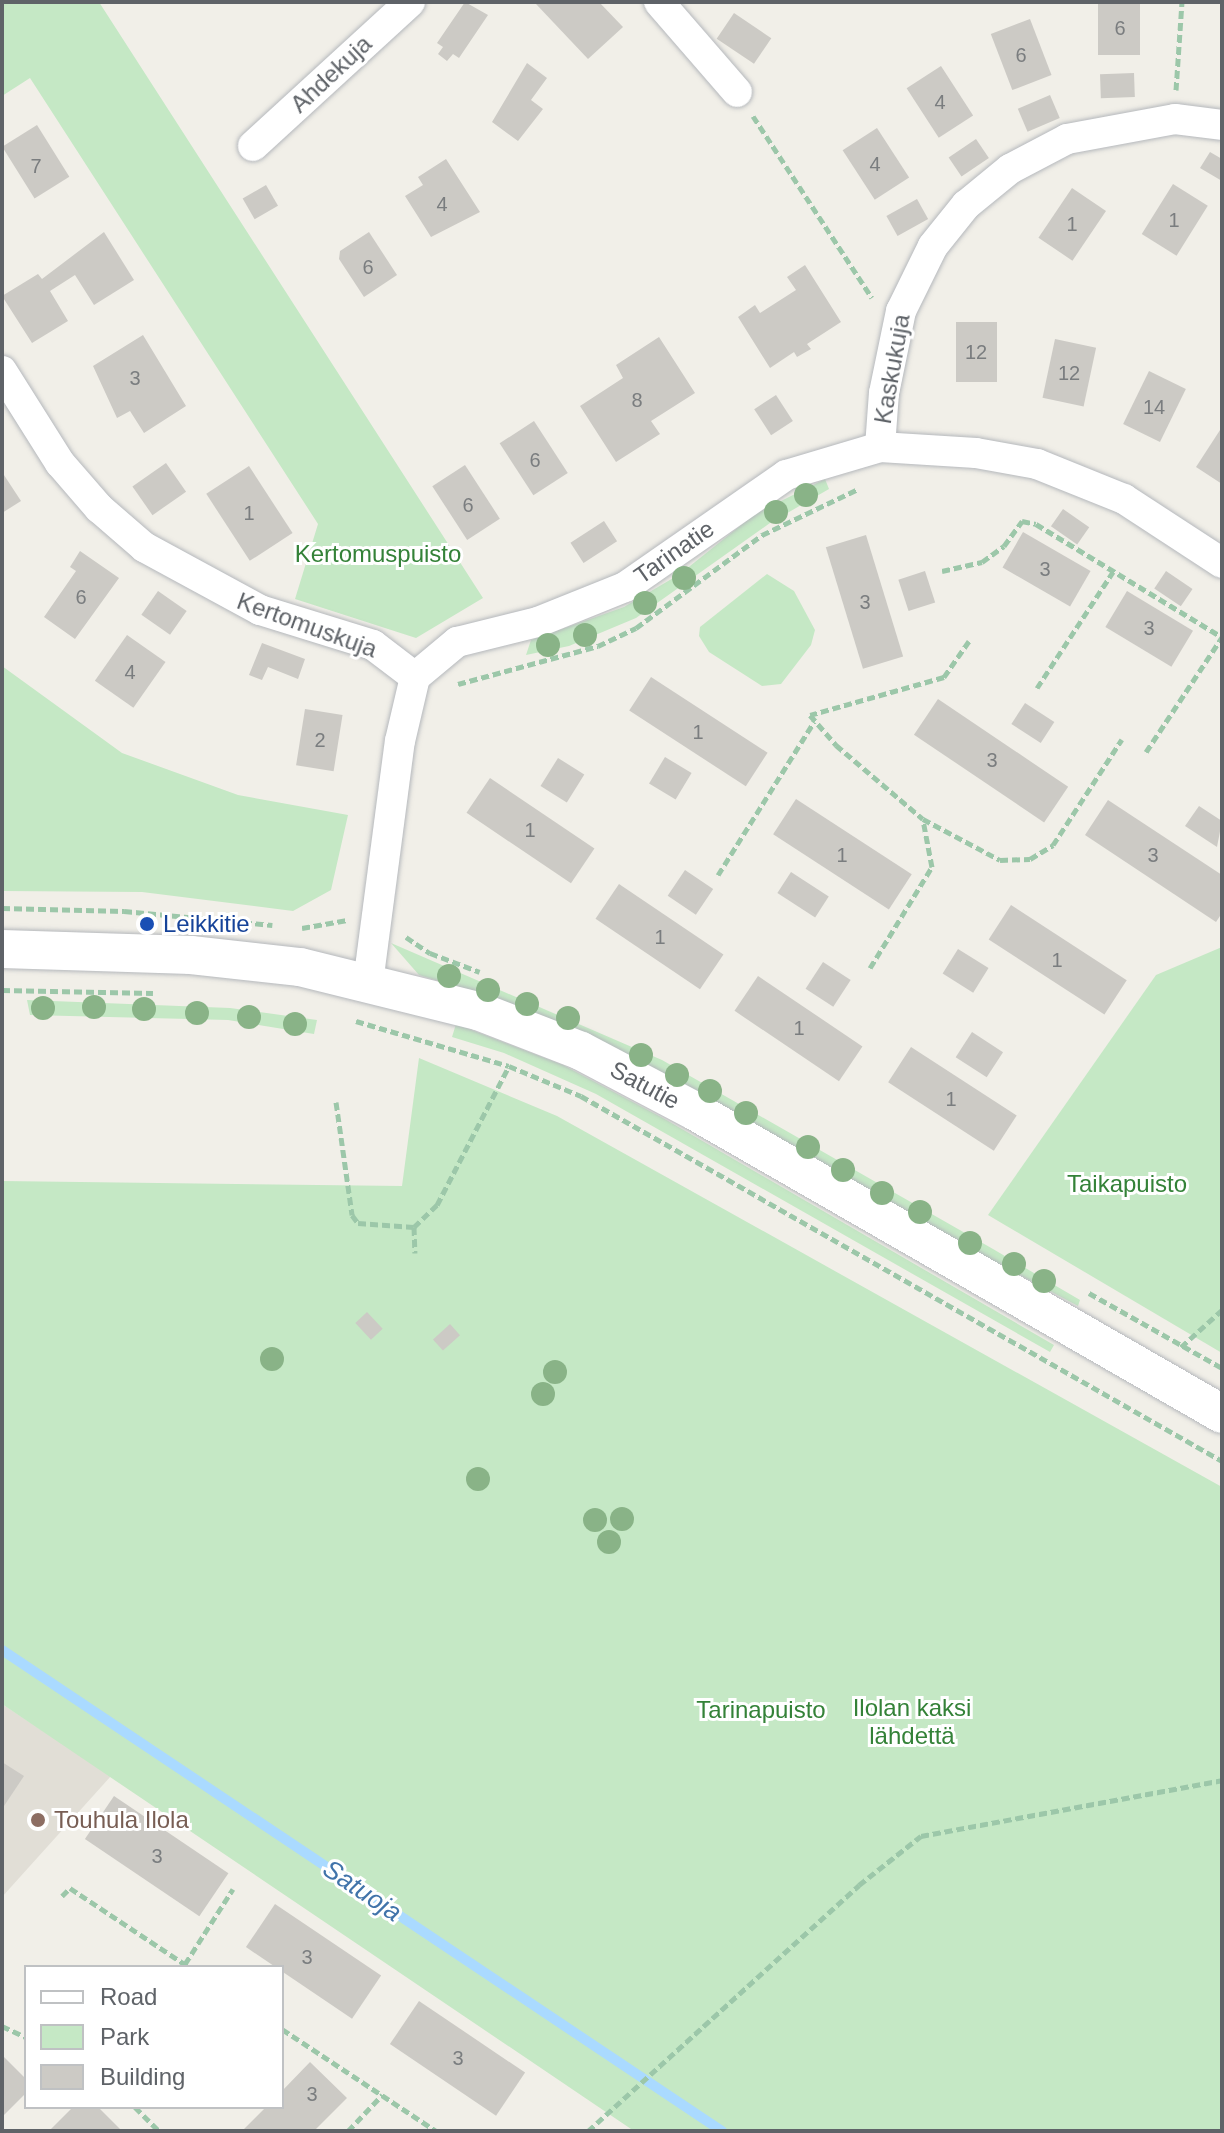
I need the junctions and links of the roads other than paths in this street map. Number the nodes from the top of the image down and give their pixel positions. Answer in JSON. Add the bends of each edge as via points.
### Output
{"nodes":[{"id":1,"x":410,"y":2,"type":"edge"},
{"id":2,"x":659,"y":2,"type":"edge"},
{"id":3,"x":737,"y":92,"type":"road end"},
{"id":4,"x":1222,"y":125,"type":"edge"},
{"id":5,"x":253,"y":146,"type":"dead end"},
{"id":6,"x":2,"y":371,"type":"edge"},
{"id":7,"x":880,"y":447,"type":"junction"},
{"id":8,"x":1222,"y":563,"type":"edge"},
{"id":9,"x":415,"y":677,"type":"junction"},
{"id":10,"x":2,"y":949,"type":"edge"},
{"id":11,"x":368,"y":983,"type":"junction"},
{"id":12,"x":1222,"y":1414,"type":"edge"}],
"edges":[{"from":1,"to":5,"type":"street","name":"Ahdekuja"},
{"from":2,"to":3,"type":"street"},
{"from":4,"to":7,"type":"street","name":"Kaskukuja","via":[[1175,119],[1067,139],[985,188],[926,256],[894,333]]},
{"from":6,"to":9,"type":"street","name":"Kertomuskuja","via":[[65,469],[144,547],[260,610],[373,645]]},
{"from":7,"to":8,"type":"street","name":"Tarinatie","via":[[976,453],[1063,472],[1124,499]]},
{"from":7,"to":9,"type":"street","name":"Tarinatie","via":[[786,475],[625,587],[538,622],[457,642]]},
{"from":9,"to":11,"type":"street","via":[[400,741]]},
{"from":10,"to":11,"type":"street","name":"Satutie","via":[[191,955],[300,967]]},
{"from":11,"to":12,"type":"street","name":"Satutie","via":[[478,1011],[581,1051]]}]}
